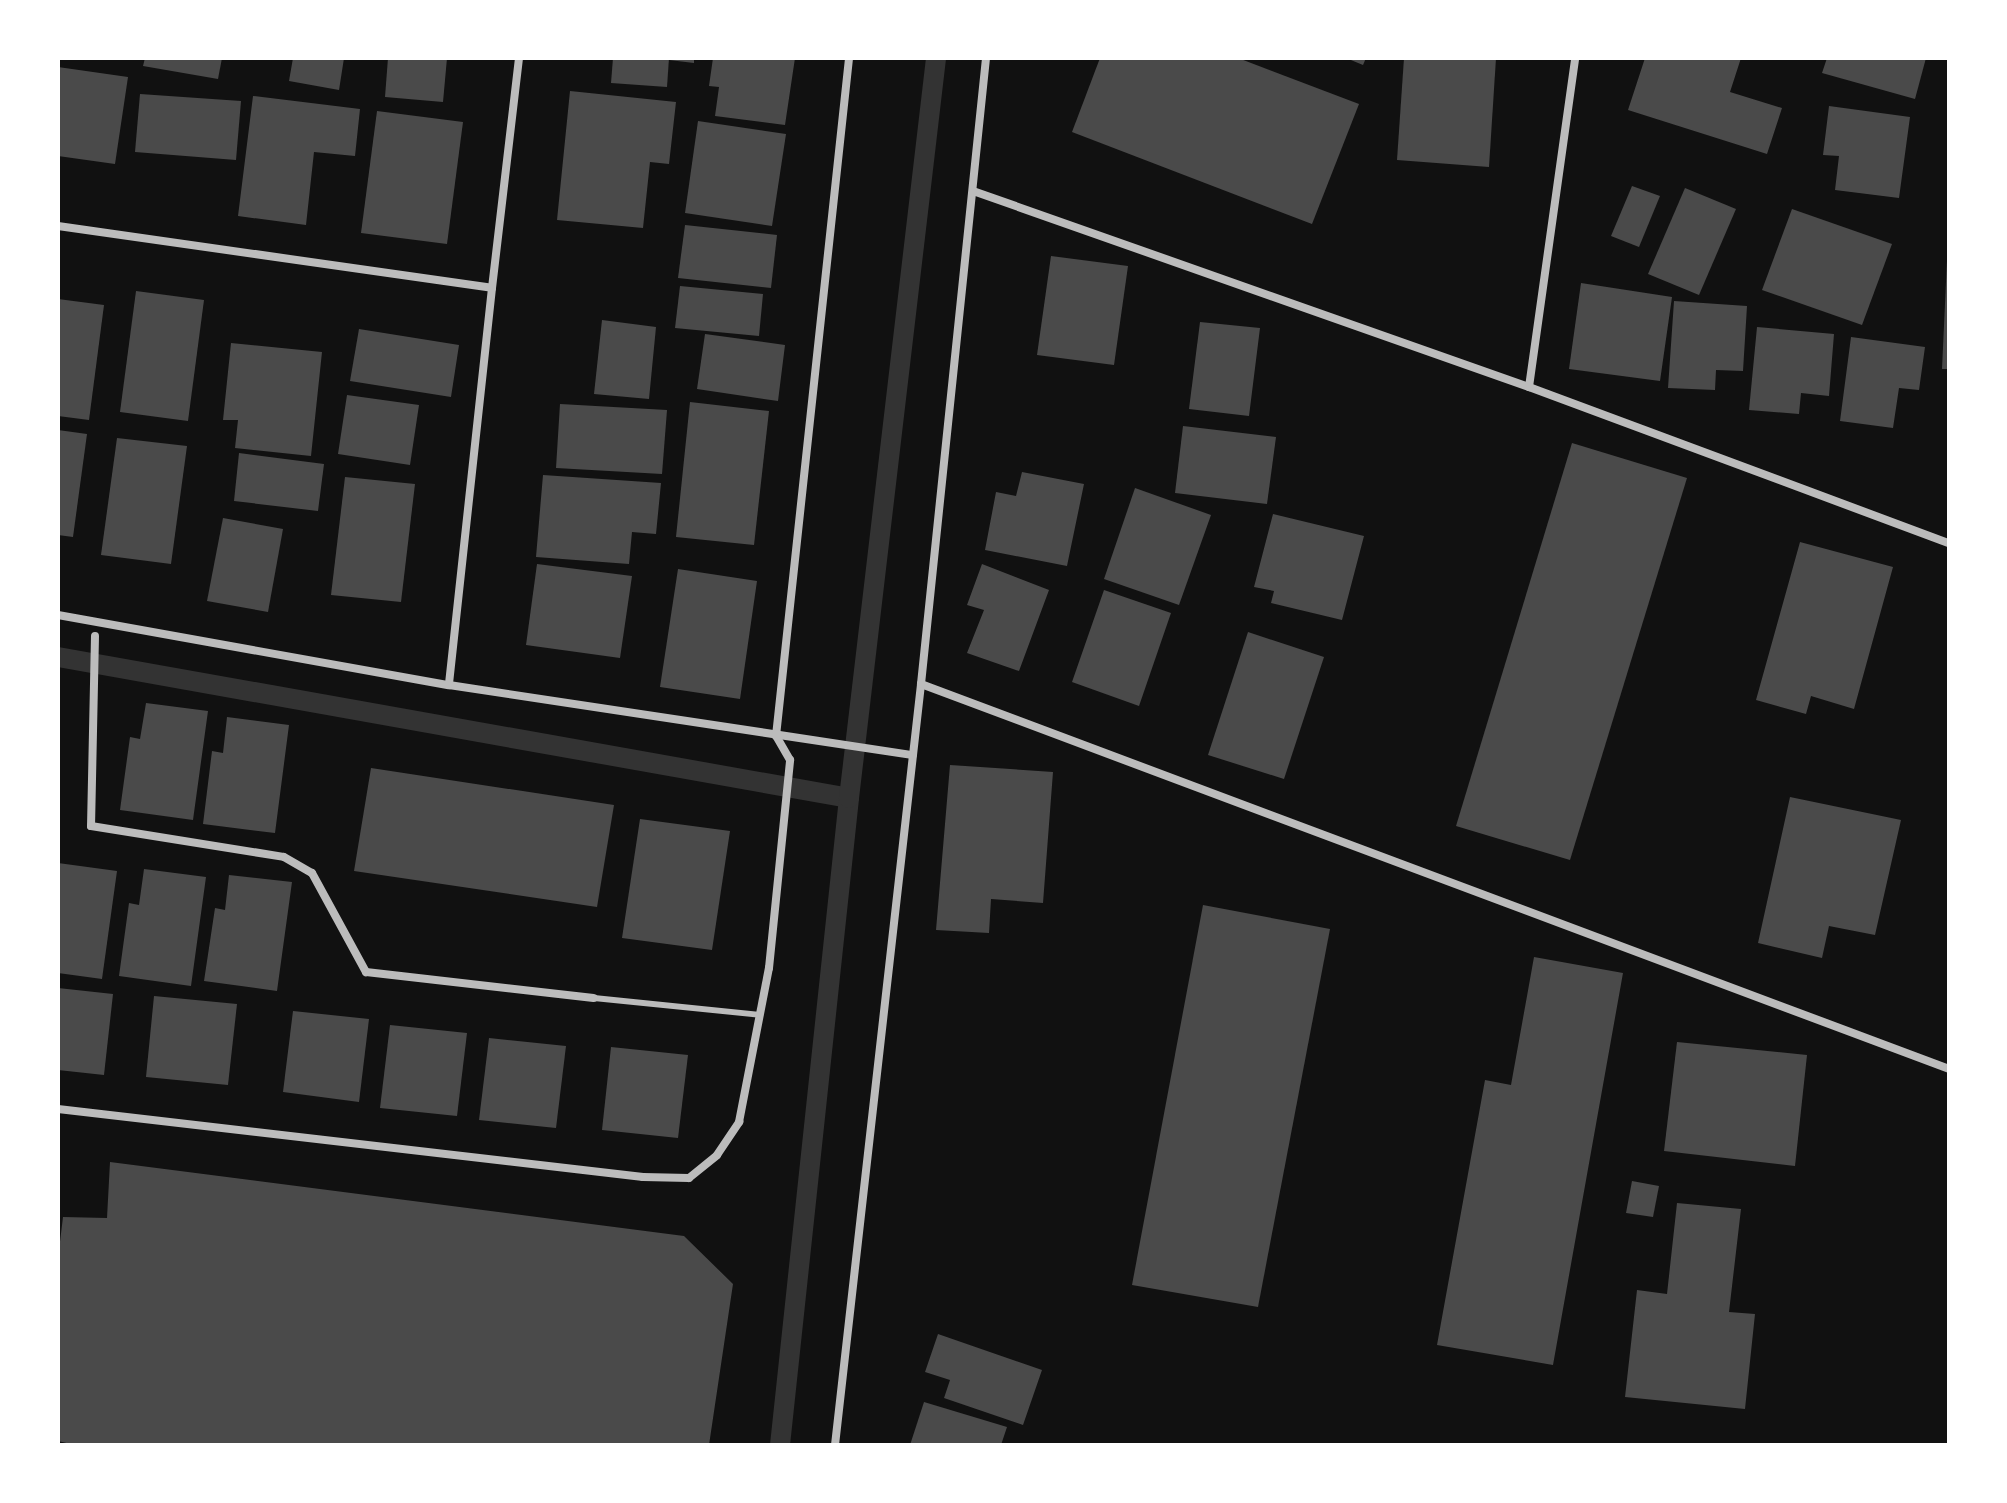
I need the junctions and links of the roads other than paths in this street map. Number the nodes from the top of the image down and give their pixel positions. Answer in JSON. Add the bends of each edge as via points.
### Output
{"nodes":[{"id":1,"x":519,"y":58,"type":"edge"},
{"id":2,"x":849,"y":58,"type":"edge"},
{"id":3,"x":986,"y":58,"type":"edge"},
{"id":4,"x":1575,"y":58,"type":"edge"},
{"id":5,"x":973,"y":191,"type":"junction"},
{"id":6,"x":58,"y":226,"type":"edge"},
{"id":7,"x":492,"y":288,"type":"junction"},
{"id":8,"x":1529,"y":387,"type":"junction"},
{"id":9,"x":1949,"y":543,"type":"edge"},
{"id":10,"x":58,"y":615,"type":"edge"},
{"id":11,"x":95,"y":621,"type":"junction"},
{"id":12,"x":95,"y":636,"type":"joint"},
{"id":13,"x":921,"y":684,"type":"junction"},
{"id":14,"x":449,"y":685,"type":"junction"},
{"id":15,"x":776,"y":736,"type":"junction"},
{"id":16,"x":913,"y":755,"type":"junction"},
{"id":17,"x":594,"y":998,"type":"joint"},
{"id":18,"x":760,"y":1015,"type":"junction"},
{"id":19,"x":1949,"y":1069,"type":"edge"},
{"id":20,"x":58,"y":1109,"type":"edge"},
{"id":21,"x":835,"y":1445,"type":"edge"}],
"edges":[{"from":1,"to":7,"type":"street"},
{"from":2,"to":15,"type":"street"},
{"from":3,"to":5,"type":"street"},
{"from":4,"to":8,"type":"street"},
{"from":5,"to":8,"type":"street"},
{"from":5,"to":13,"type":"street"},
{"from":6,"to":7,"type":"street"},
{"from":7,"to":14,"type":"street"},
{"from":8,"to":9,"type":"street"},
{"from":10,"to":11,"type":"street"},
{"from":11,"to":12,"type":"lane"},
{"from":11,"to":14,"type":"street"},
{"from":12,"to":17,"type":"street","via":[[91,826],[284,857],[312,873],[366,972]]},
{"from":13,"to":16,"type":"street"},
{"from":13,"to":19,"type":"street"},
{"from":14,"to":15,"type":"street"},
{"from":15,"to":16,"type":"street"},
{"from":15,"to":18,"type":"street","via":[[790,760]]},
{"from":16,"to":21,"type":"street"},
{"from":17,"to":18,"type":"lane"},
{"from":18,"to":20,"type":"street","via":[[739,1122],[717,1155],[689,1178],[643,1177]]}]}
